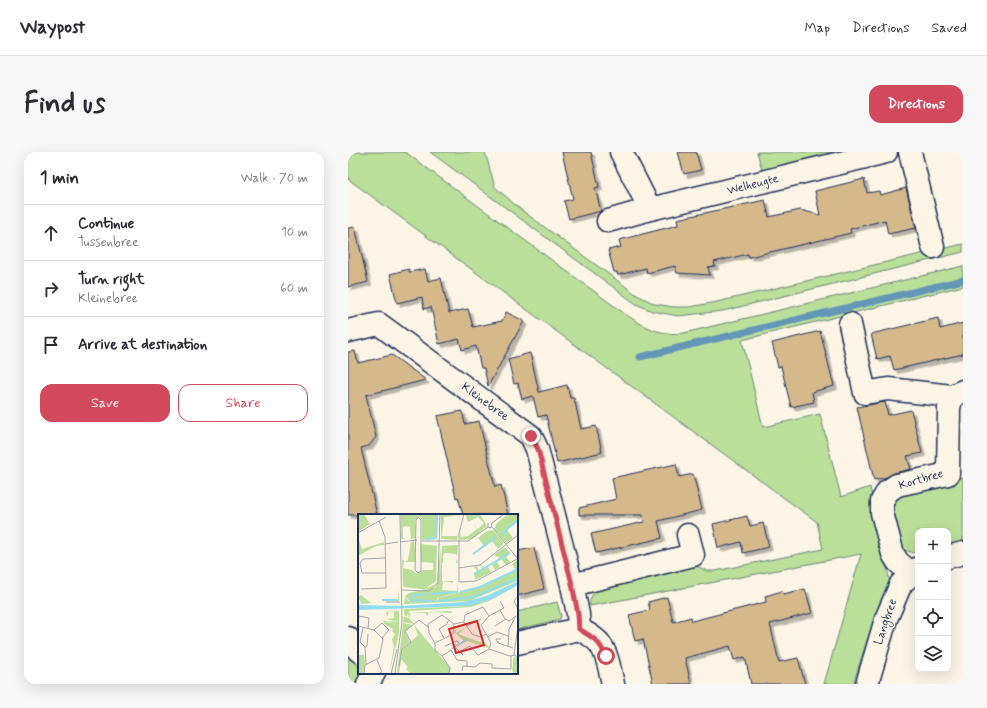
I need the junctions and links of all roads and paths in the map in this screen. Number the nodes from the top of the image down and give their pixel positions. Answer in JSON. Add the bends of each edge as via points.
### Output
{"nodes":[{"id":1,"x":621,"y":152,"type":"edge"},
{"id":2,"x":886,"y":152,"type":"edge"},
{"id":3,"x":910,"y":152,"type":"edge"},
{"id":4,"x":855,"y":156,"type":"edge"},
{"id":5,"x":650,"y":209,"type":"junction"},
{"id":6,"x":608,"y":221,"type":"dead end"},
{"id":7,"x":933,"y":247,"type":"dead end"},
{"id":8,"x":850,"y":324,"type":"dead end"},
{"id":9,"x":348,"y":332,"type":"edge"},
{"id":10,"x":957,"y":394,"type":"edge"},
{"id":11,"x":688,"y":534,"type":"dead end"},
{"id":12,"x":963,"y":553,"type":"edge"},
{"id":13,"x":951,"y":556,"type":"edge"},
{"id":14,"x":915,"y":570,"type":"edge"},
{"id":15,"x":572,"y":584,"type":"junction"},
{"id":16,"x":579,"y":629,"type":"junction"},
{"id":17,"x":348,"y":638,"type":"edge"},
{"id":18,"x":518,"y":643,"type":"edge"},
{"id":19,"x":358,"y":650,"type":"edge"},
{"id":20,"x":373,"y":674,"type":"edge"},
{"id":21,"x":368,"y":684,"type":"edge"},
{"id":22,"x":613,"y":684,"type":"edge"},
{"id":23,"x":867,"y":684,"type":"edge"}],
"edges":[{"from":1,"to":5,"type":"street"},
{"from":2,"to":4,"type":"street","name":"Welheugte"},
{"from":3,"to":7,"type":"street"},
{"from":4,"to":5,"type":"street","name":"Welheugte"},
{"from":5,"to":6,"type":"street","name":"Welheugte"},
{"from":8,"to":10,"type":"street","name":"Kortbree","via":[[865,393],[888,389]]},
{"from":9,"to":15,"type":"street","name":"Kleinebree","via":[[379,324],[531,436],[538,449]]},
{"from":10,"to":14,"type":"street","name":"Kortbree","via":[[949,408],[948,474],[897,485],[888,491],[882,501],[882,513],[893,554],[898,562]]},
{"from":11,"to":15,"type":"street","via":[[693,555]]},
{"from":12,"to":13,"type":"street"},
{"from":14,"to":23,"type":"street","name":"Langbree","via":[[901,584],[886,619]]},
{"from":15,"to":16,"type":"street","name":"Kleinebree"},
{"from":16,"to":18,"type":"street"},
{"from":16,"to":22,"type":"street","via":[[600,644]]},
{"from":17,"to":19,"type":"street"},
{"from":20,"to":21,"type":"street"}]}
